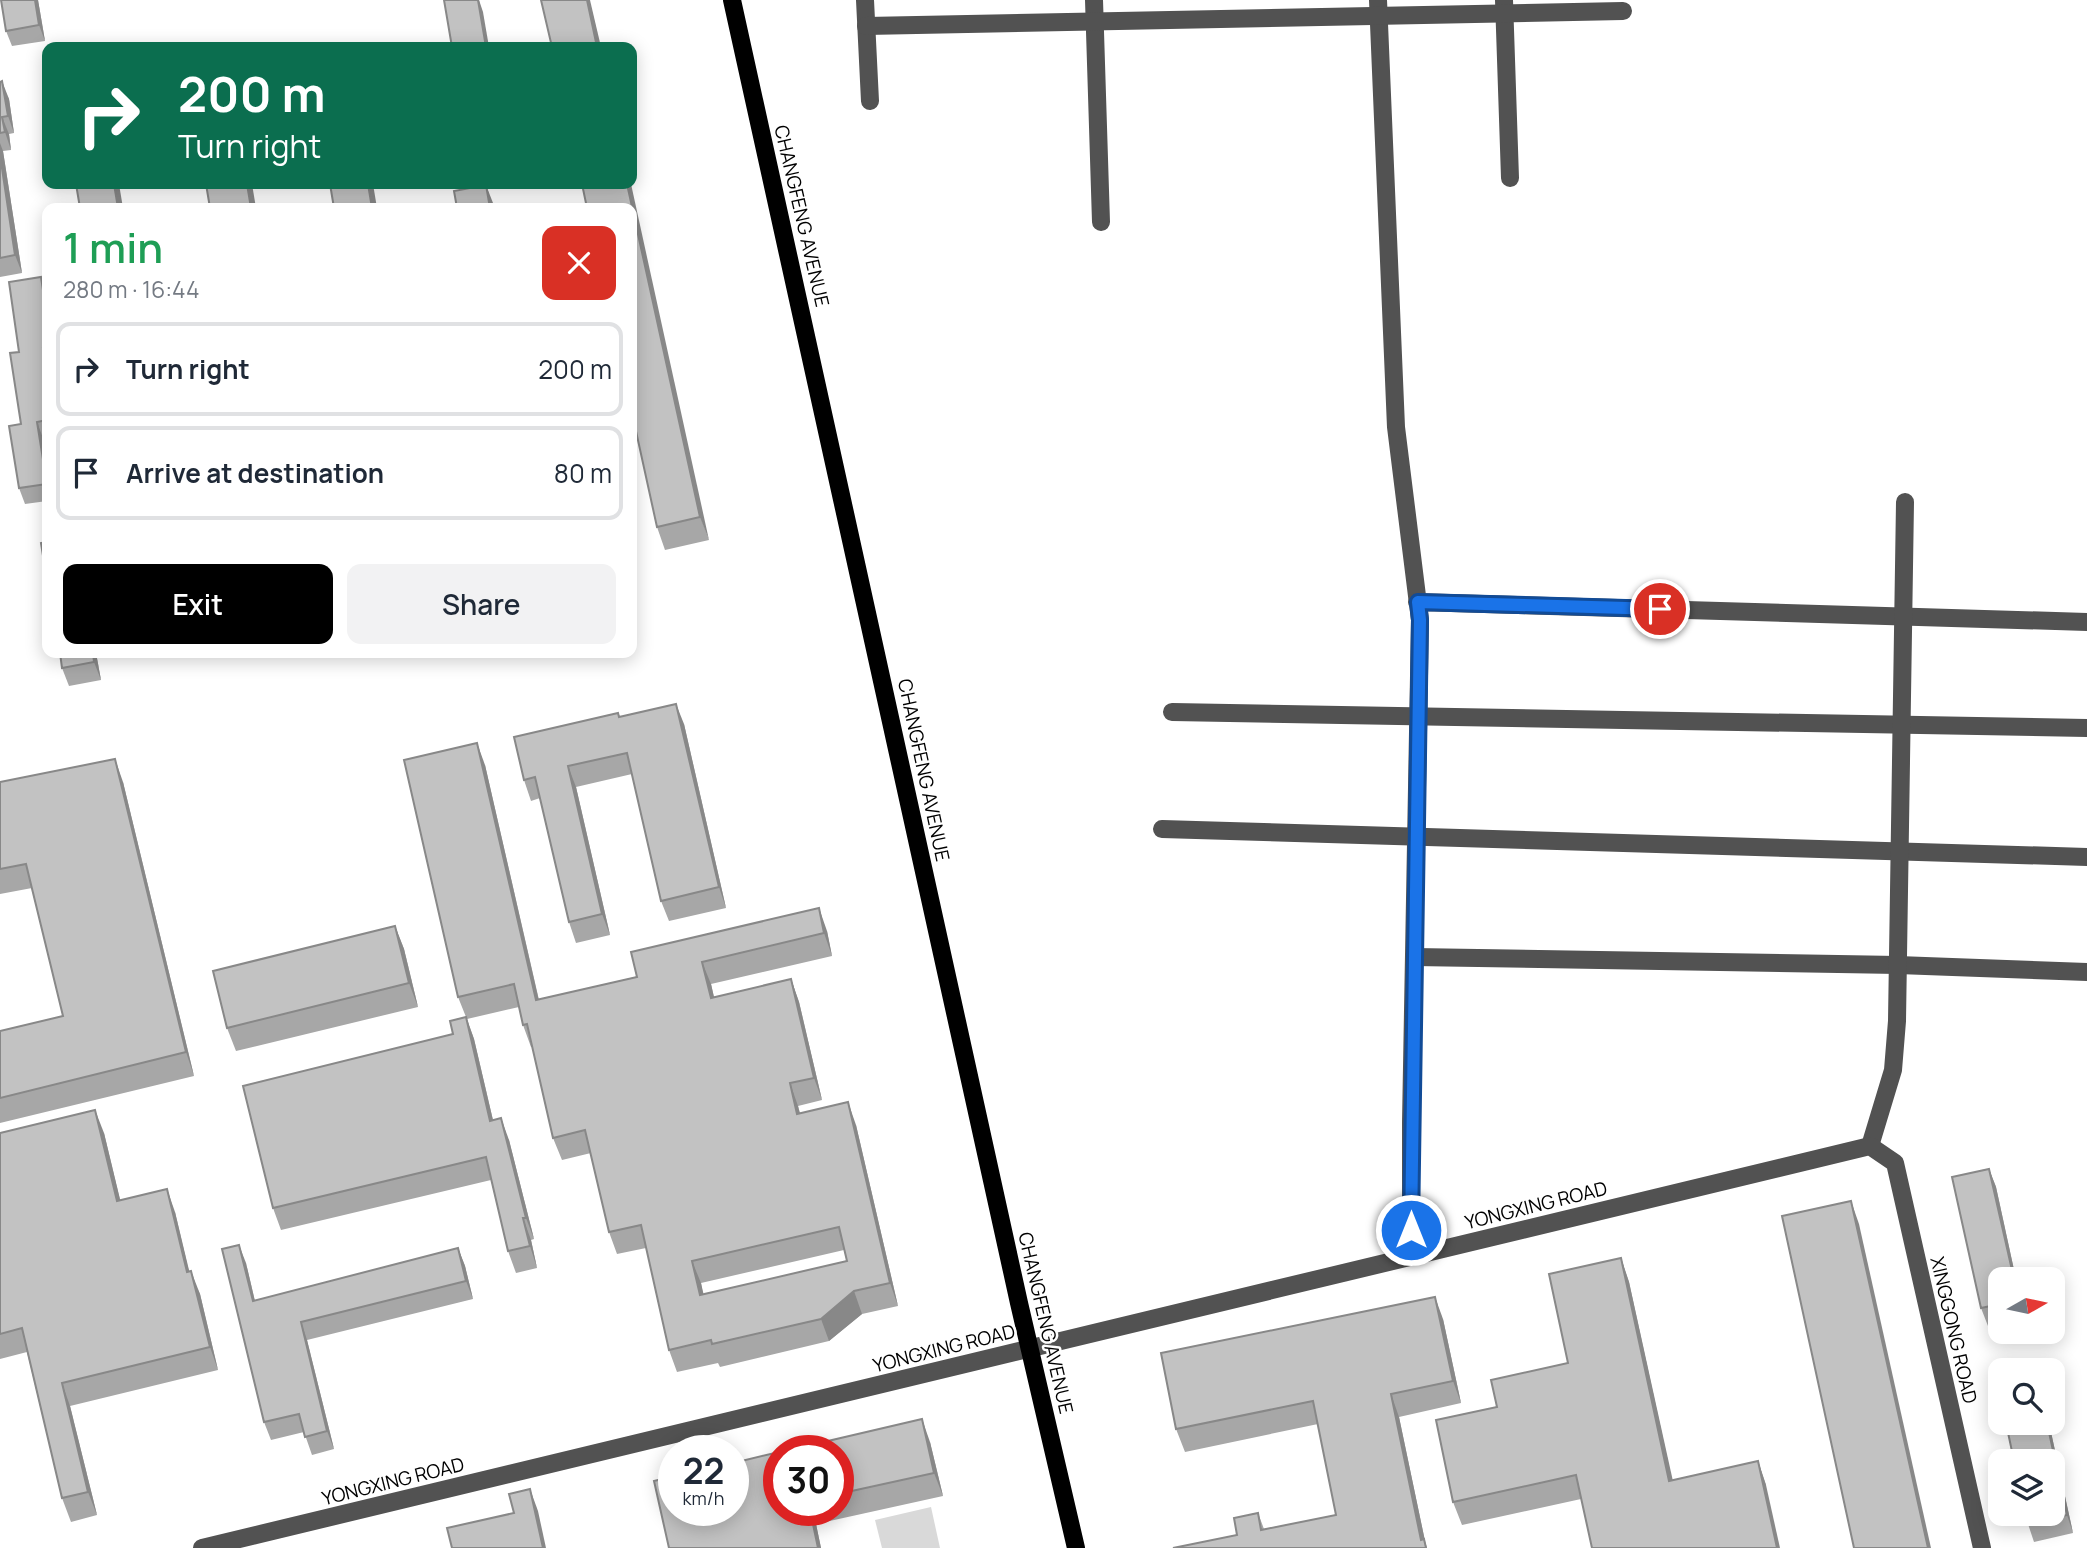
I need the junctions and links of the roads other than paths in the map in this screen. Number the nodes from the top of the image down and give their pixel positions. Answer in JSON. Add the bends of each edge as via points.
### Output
{"nodes":[{"id":1,"x":732,"y":0,"type":"edge"},
{"id":2,"x":865,"y":0,"type":"edge"},
{"id":3,"x":1094,"y":0,"type":"edge"},
{"id":4,"x":1504,"y":6,"type":"edge"},
{"id":5,"x":1379,"y":8,"type":"edge"},
{"id":6,"x":1623,"y":10,"type":"dead end"},
{"id":7,"x":1095,"y":22,"type":"junction"},
{"id":8,"x":866,"y":26,"type":"junction"},
{"id":9,"x":870,"y":101,"type":"dead end"},
{"id":10,"x":1510,"y":178,"type":"dead end"},
{"id":11,"x":1101,"y":222,"type":"dead end"},
{"id":12,"x":1905,"y":502,"type":"dead end"},
{"id":13,"x":1418,"y":602,"type":"junction"},
{"id":14,"x":1903,"y":617,"type":"junction"},
{"id":15,"x":2087,"y":622,"type":"edge"},
{"id":16,"x":1172,"y":712,"type":"dead end"},
{"id":17,"x":1418,"y":716,"type":"junction"},
{"id":18,"x":1901,"y":725,"type":"junction"},
{"id":19,"x":2087,"y":728,"type":"edge"},
{"id":20,"x":1162,"y":829,"type":"dead end"},
{"id":21,"x":1416,"y":836,"type":"junction"},
{"id":22,"x":1899,"y":851,"type":"junction"},
{"id":23,"x":2087,"y":857,"type":"edge"},
{"id":24,"x":1414,"y":957,"type":"junction"},
{"id":25,"x":1898,"y":965,"type":"junction"},
{"id":26,"x":2087,"y":972,"type":"edge"},
{"id":27,"x":1870,"y":1146,"type":"junction"},
{"id":28,"x":1411,"y":1257,"type":"junction"},
{"id":29,"x":1029,"y":1349,"type":"junction"},
{"id":30,"x":202,"y":1548,"type":"edge"},
{"id":31,"x":1076,"y":1548,"type":"edge"},
{"id":32,"x":1982,"y":1548,"type":"edge"}],
"edges":[{"from":1,"to":29,"type":"main road","name":"CHANGFENG AVENUE"},
{"from":2,"to":8,"type":"street"},
{"from":3,"to":7,"type":"street"},
{"from":4,"to":5,"type":"street"},
{"from":4,"to":6,"type":"street"},
{"from":4,"to":10,"type":"street"},
{"from":5,"to":7,"type":"street"},
{"from":5,"to":13,"type":"street","via":[[1396,427]]},
{"from":7,"to":8,"type":"street"},
{"from":7,"to":11,"type":"street"},
{"from":8,"to":9,"type":"street"},
{"from":12,"to":14,"type":"street"},
{"from":13,"to":14,"type":"street"},
{"from":13,"to":17,"type":"street"},
{"from":14,"to":15,"type":"street"},
{"from":14,"to":18,"type":"street"},
{"from":16,"to":17,"type":"street"},
{"from":17,"to":18,"type":"street"},
{"from":17,"to":21,"type":"street"},
{"from":18,"to":19,"type":"street"},
{"from":18,"to":22,"type":"street"},
{"from":20,"to":21,"type":"street"},
{"from":21,"to":22,"type":"street"},
{"from":21,"to":24,"type":"street"},
{"from":22,"to":23,"type":"street"},
{"from":22,"to":25,"type":"street"},
{"from":24,"to":25,"type":"street"},
{"from":24,"to":28,"type":"street"},
{"from":25,"to":26,"type":"street"},
{"from":25,"to":27,"type":"street","via":[[1893,1070]]},
{"from":27,"to":28,"type":"street","name":"YONGXING ROAD"},
{"from":27,"to":32,"type":"street","name":"XINGGONG ROAD","via":[[1895,1163]]},
{"from":28,"to":29,"type":"street","name":"YONGXING ROAD"},
{"from":29,"to":30,"type":"street","name":"YONGXING ROAD"},
{"from":29,"to":31,"type":"main road","name":"CHANGFENG AVENUE"}]}
